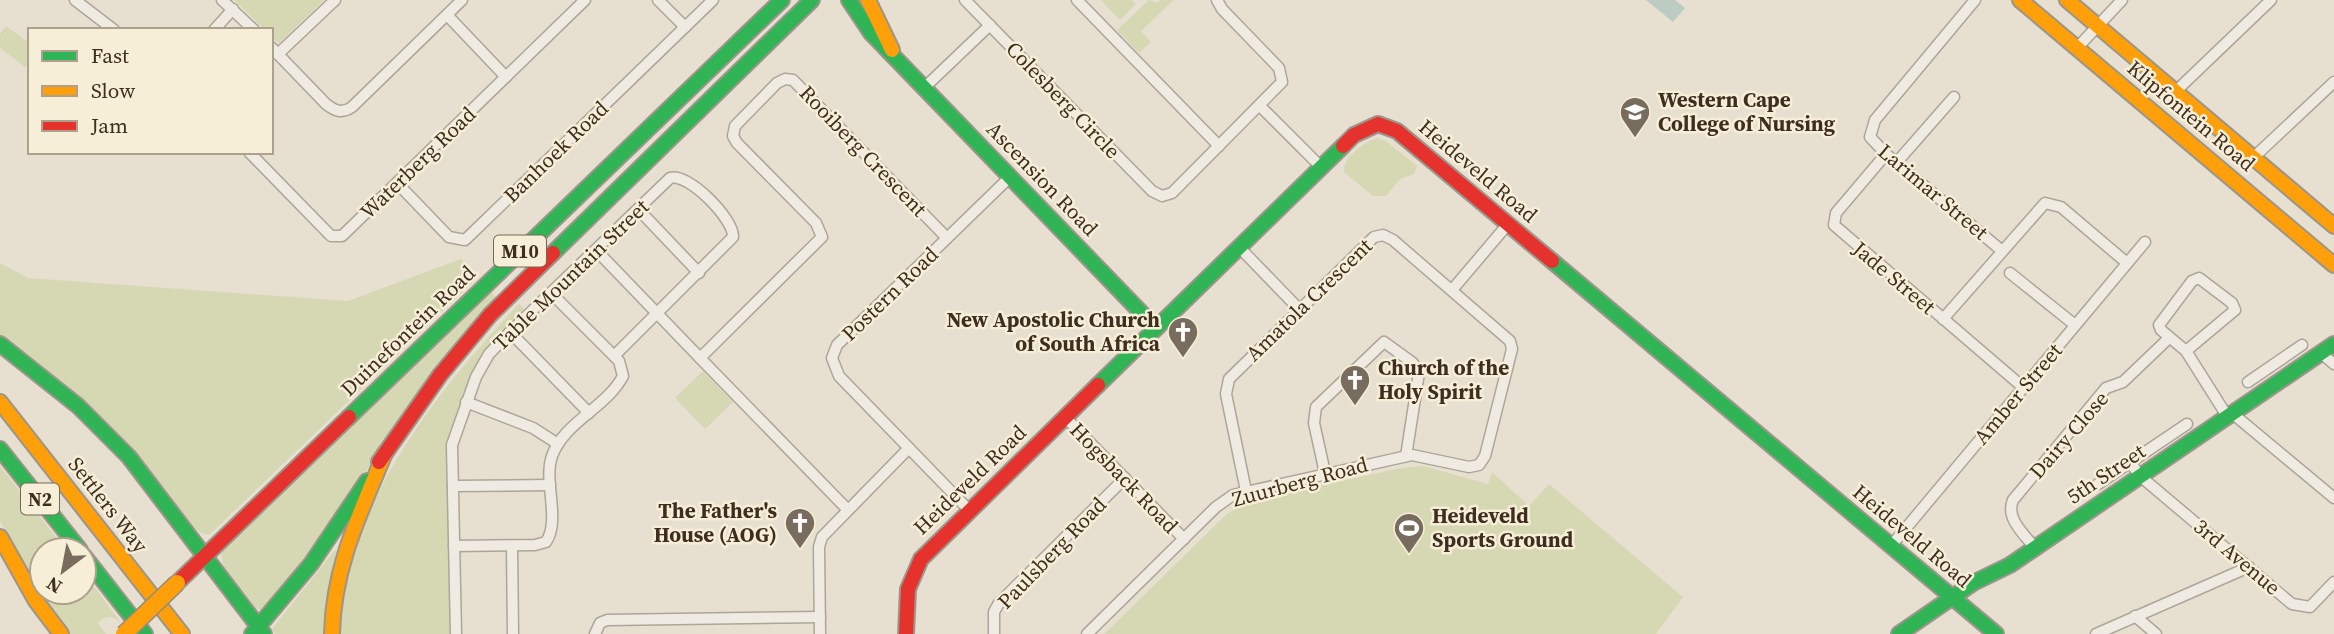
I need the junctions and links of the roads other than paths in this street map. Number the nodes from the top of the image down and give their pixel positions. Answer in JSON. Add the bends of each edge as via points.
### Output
{"nodes":[{"id":1,"x":75,"y":0,"type":"edge"},
{"id":2,"x":222,"y":0,"type":"edge"},
{"id":3,"x":335,"y":0,"type":"edge"},
{"id":4,"x":462,"y":0,"type":"edge"},
{"id":5,"x":585,"y":0,"type":"edge"},
{"id":6,"x":658,"y":0,"type":"edge"},
{"id":7,"x":713,"y":0,"type":"edge"},
{"id":8,"x":782,"y":0,"type":"edge"},
{"id":9,"x":811,"y":0,"type":"edge"},
{"id":10,"x":849,"y":0,"type":"edge"},
{"id":11,"x":867,"y":0,"type":"edge"},
{"id":12,"x":965,"y":0,"type":"edge"},
{"id":13,"x":1077,"y":0,"type":"edge"},
{"id":14,"x":1217,"y":0,"type":"edge"},
{"id":15,"x":1975,"y":0,"type":"edge"},
{"id":16,"x":2020,"y":0,"type":"edge"},
{"id":17,"x":2067,"y":0,"type":"edge"},
{"id":18,"x":2122,"y":0,"type":"edge"},
{"id":19,"x":2270,"y":0,"type":"edge"},
{"id":20,"x":233,"y":9,"type":"junction"},
{"id":21,"x":447,"y":15,"type":"junction"},
{"id":22,"x":990,"y":25,"type":"junction"},
{"id":23,"x":2097,"y":25,"type":"junction"},
{"id":24,"x":685,"y":27,"type":"junction"},
{"id":25,"x":111,"y":28,"type":"edge"},
{"id":26,"x":216,"y":28,"type":"edge"},
{"id":27,"x":252,"y":28,"type":"edge"},
{"id":28,"x":2077,"y":48,"type":"junction"},
{"id":29,"x":275,"y":51,"type":"edge"},
{"id":30,"x":897,"y":60,"type":"junction"},
{"id":31,"x":506,"y":77,"type":"junction"},
{"id":32,"x":2334,"y":82,"type":"edge"},
{"id":33,"x":924,"y":88,"type":"junction"},
{"id":34,"x":2175,"y":92,"type":"junction"},
{"id":35,"x":1954,"y":97,"type":"dead end"},
{"id":36,"x":1259,"y":106,"type":"junction"},
{"id":37,"x":1219,"y":146,"type":"junction"},
{"id":38,"x":251,"y":154,"type":"edge"},
{"id":39,"x":1886,"y":154,"type":"junction"},
{"id":40,"x":2253,"y":158,"type":"junction"},
{"id":41,"x":1897,"y":163,"type":"junction"},
{"id":42,"x":1321,"y":167,"type":"junction"},
{"id":43,"x":1010,"y":177,"type":"junction"},
{"id":44,"x":397,"y":183,"type":"junction"},
{"id":45,"x":638,"y":209,"type":"junction"},
{"id":46,"x":1508,"y":223,"type":"junction"},
{"id":47,"x":2334,"y":225,"type":"edge"},
{"id":48,"x":947,"y":238,"type":"junction"},
{"id":49,"x":2145,"y":242,"type":"dead end"},
{"id":50,"x":1239,"y":247,"type":"junction"},
{"id":51,"x":596,"y":250,"type":"junction"},
{"id":52,"x":2001,"y":250,"type":"junction"},
{"id":53,"x":2127,"y":263,"type":"junction"},
{"id":54,"x":2334,"y":265,"type":"edge"},
{"id":55,"x":699,"y":273,"type":"junction"},
{"id":56,"x":2010,"y":273,"type":"dead end"},
{"id":57,"x":1452,"y":290,"type":"junction"},
{"id":58,"x":551,"y":293,"type":"junction"},
{"id":59,"x":1299,"y":309,"type":"junction"},
{"id":60,"x":658,"y":313,"type":"junction"},
{"id":61,"x":1943,"y":319,"type":"junction"},
{"id":62,"x":2075,"y":325,"type":"junction"},
{"id":63,"x":1156,"y":328,"type":"junction"},
{"id":64,"x":510,"y":332,"type":"junction"},
{"id":65,"x":2169,"y":338,"type":"junction"},
{"id":66,"x":0,"y":344,"type":"edge"},
{"id":67,"x":2302,"y":345,"type":"dead end"},
{"id":68,"x":2186,"y":351,"type":"junction"},
{"id":69,"x":2330,"y":354,"type":"edge"},
{"id":70,"x":614,"y":356,"type":"junction"},
{"id":71,"x":700,"y":358,"type":"junction"},
{"id":72,"x":2270,"y":367,"type":"junction"},
{"id":73,"x":2279,"y":381,"type":"junction"},
{"id":74,"x":2248,"y":382,"type":"dead end"},
{"id":75,"x":2024,"y":388,"type":"junction"},
{"id":76,"x":0,"y":402,"type":"edge"},
{"id":77,"x":466,"y":402,"type":"junction"},
{"id":78,"x":589,"y":413,"type":"junction"},
{"id":79,"x":2230,"y":415,"type":"junction"},
{"id":80,"x":1065,"y":417,"type":"junction"},
{"id":81,"x":2187,"y":424,"type":"dead end"},
{"id":82,"x":558,"y":444,"type":"junction"},
{"id":83,"x":909,"y":448,"type":"junction"},
{"id":84,"x":0,"y":449,"type":"edge"},
{"id":85,"x":385,"y":453,"type":"junction"},
{"id":86,"x":1406,"y":456,"type":"junction"},
{"id":87,"x":2130,"y":462,"type":"junction"},
{"id":88,"x":1479,"y":465,"type":"joint"},
{"id":89,"x":1325,"y":473,"type":"junction"},
{"id":90,"x":2140,"y":476,"type":"junction"},
{"id":91,"x":1125,"y":478,"type":"junction"},
{"id":92,"x":2098,"y":484,"type":"dead end"},
{"id":93,"x":550,"y":485,"type":"junction"},
{"id":94,"x":453,"y":486,"type":"junction"},
{"id":95,"x":1246,"y":491,"type":"junction"},
{"id":96,"x":2334,"y":498,"type":"edge"},
{"id":97,"x":847,"y":509,"type":"junction"},
{"id":98,"x":970,"y":510,"type":"junction"},
{"id":99,"x":68,"y":536,"type":"edge"},
{"id":100,"x":0,"y":537,"type":"edge"},
{"id":101,"x":1184,"y":539,"type":"junction"},
{"id":102,"x":454,"y":546,"type":"junction"},
{"id":103,"x":512,"y":546,"type":"junction"},
{"id":104,"x":1891,"y":546,"type":"junction"},
{"id":105,"x":2035,"y":548,"type":"junction"},
{"id":106,"x":206,"y":556,"type":"junction"},
{"id":107,"x":2249,"y":567,"type":"junction"},
{"id":108,"x":98,"y":574,"type":"edge"},
{"id":109,"x":2334,"y":582,"type":"edge"},
{"id":110,"x":1952,"y":597,"type":"junction"},
{"id":111,"x":820,"y":617,"type":"junction"},
{"id":112,"x":2135,"y":617,"type":"junction"},
{"id":113,"x":259,"y":632,"type":"edge"},
{"id":114,"x":61,"y":634,"type":"edge"},
{"id":115,"x":124,"y":634,"type":"edge"},
{"id":116,"x":145,"y":634,"type":"edge"},
{"id":117,"x":183,"y":634,"type":"edge"},
{"id":118,"x":332,"y":634,"type":"edge"},
{"id":119,"x":456,"y":634,"type":"edge"},
{"id":120,"x":513,"y":634,"type":"edge"},
{"id":121,"x":595,"y":634,"type":"edge"},
{"id":122,"x":820,"y":634,"type":"edge"},
{"id":123,"x":906,"y":634,"type":"edge"},
{"id":124,"x":994,"y":634,"type":"edge"},
{"id":125,"x":1087,"y":634,"type":"edge"},
{"id":126,"x":1899,"y":634,"type":"edge"},
{"id":127,"x":1996,"y":634,"type":"edge"},
{"id":128,"x":2096,"y":634,"type":"edge"},
{"id":129,"x":2156,"y":634,"type":"edge"}],
"edges":[{"from":1,"to":25,"type":"street"},
{"from":2,"to":20,"type":"street"},
{"from":3,"to":29,"type":"street"},
{"from":4,"to":21,"type":"street"},
{"from":5,"to":31,"type":"street","name":"Waterberg Road"},
{"from":6,"to":24,"type":"street"},
{"from":7,"to":24,"type":"street","name":"Banhoek Road"},
{"from":8,"to":106,"type":"main road","name":"Duinefontein Road","number":"M10"},
{"from":9,"to":85,"type":"main road","number":"M10","via":[[490,315]]},
{"from":10,"to":30,"type":"main road","name":"Ascension Road"},
{"from":11,"to":30,"type":"main road","name":"Ascension Road"},
{"from":12,"to":22,"type":"street","name":"Colesberg Circle"},
{"from":13,"to":37,"type":"street"},
{"from":14,"to":36,"type":"street","via":[[1282,74],[1281,84]]},
{"from":15,"to":39,"type":"street","name":"Larimar Street","via":[[1872,125],[1870,137]]},
{"from":16,"to":28,"type":"main road","name":"Klipfontein Road"},
{"from":17,"to":23,"type":"main road","name":"Klipfontein Road"},
{"from":18,"to":23,"type":"street"},
{"from":19,"to":34,"type":"street"},
{"from":20,"to":26,"type":"street"},
{"from":20,"to":27,"type":"street"},
{"from":21,"to":29,"type":"street","via":[[344,111],[326,104]]},
{"from":21,"to":31,"type":"street"},
{"from":22,"to":33,"type":"street"},
{"from":22,"to":37,"type":"street","name":"Colesberg Circle","via":[[1152,191],[1162,196],[1172,193]]},
{"from":23,"to":28,"type":"street"},
{"from":23,"to":34,"type":"main road","name":"Klipfontein Road"},
{"from":24,"to":44,"type":"street","name":"Banhoek Road","via":[[465,240],[449,237]]},
{"from":28,"to":54,"type":"main road","name":"Klipfontein Road"},
{"from":30,"to":33,"type":"main road","name":"Ascension Road"},
{"from":31,"to":44,"type":"street","name":"Waterberg Road"},
{"from":32,"to":40,"type":"street"},
{"from":33,"to":43,"type":"main road","name":"Ascension Road"},
{"from":34,"to":40,"type":"main road","name":"Klipfontein Road"},
{"from":35,"to":41,"type":"street"},
{"from":36,"to":37,"type":"street"},
{"from":36,"to":42,"type":"street"},
{"from":38,"to":44,"type":"street","name":"Waterberg Road","via":[[335,237],[342,236]]},
{"from":39,"to":41,"type":"street","name":"Larimar Street"},
{"from":39,"to":61,"type":"street","name":"Jade Street","via":[[1836,213],[1834,225]]},
{"from":40,"to":47,"type":"main road","name":"Klipfontein Road"},
{"from":41,"to":52,"type":"street","name":"Larimar Street"},
{"from":42,"to":46,"type":"main road","name":"Heideveld Road","via":[[1362,129],[1387,125]]},
{"from":42,"to":50,"type":"main road","name":"Heideveld Road"},
{"from":43,"to":48,"type":"street","name":"Postern Road"},
{"from":43,"to":63,"type":"main road","name":"Ascension Road"},
{"from":45,"to":51,"type":"street","name":"Table Mountain Street"},
{"from":45,"to":55,"type":"street"},
{"from":45,"to":55,"type":"street","name":"Table Mountain Street","via":[[670,178],[680,177],[729,221],[734,232],[731,241]]},
{"from":46,"to":57,"type":"street"},
{"from":46,"to":104,"type":"main road","name":"Heideveld Road"},
{"from":48,"to":71,"type":"street","name":"Rooiberg Crescent","via":[[796,82],[785,79],[737,123],[733,136],[816,223],[821,237]]},
{"from":48,"to":83,"type":"street","name":"Postern Road","via":[[832,354],[836,373]]},
{"from":49,"to":53,"type":"street","name":"Amber Street"},
{"from":50,"to":59,"type":"street"},
{"from":50,"to":63,"type":"main road","name":"Heideveld Road"},
{"from":51,"to":58,"type":"street","name":"Table Mountain Street"},
{"from":51,"to":60,"type":"street"},
{"from":52,"to":53,"type":"street","via":[[2045,203],[2061,207]]},
{"from":52,"to":61,"type":"street"},
{"from":53,"to":62,"type":"street","name":"Amber Street"},
{"from":55,"to":60,"type":"street"},
{"from":56,"to":62,"type":"street"},
{"from":57,"to":59,"type":"street","name":"Amatola Crescent","via":[[1393,240],[1380,235]]},
{"from":57,"to":88,"type":"street","name":"Amatola Crescent","via":[[1511,344]]},
{"from":58,"to":64,"type":"street","name":"Table Mountain Street"},
{"from":58,"to":70,"type":"street"},
{"from":59,"to":95,"type":"street","name":"Amatola Crescent","via":[[1227,385]]},
{"from":60,"to":70,"type":"street"},
{"from":60,"to":71,"type":"street"},
{"from":61,"to":75,"type":"street","name":"Jade Street"},
{"from":62,"to":75,"type":"street","name":"Amber Street"},
{"from":63,"to":80,"type":"main road","name":"Heideveld Road"},
{"from":64,"to":77,"type":"street","name":"Table Mountain Street","via":[[484,363]]},
{"from":64,"to":78,"type":"street"},
{"from":65,"to":68,"type":"street"},
{"from":65,"to":68,"type":"street","via":[[2161,330],[2161,319],[2192,281],[2205,281],[2235,310]]},
{"from":65,"to":105,"type":"street","name":"Dairy Close","via":[[2123,382],[2106,388],[2014,500],[2012,517]]},
{"from":66,"to":106,"type":"main road","via":[[103,429]]},
{"from":67,"to":72,"type":"street"},
{"from":68,"to":79,"type":"street"},
{"from":69,"to":73,"type":"main road","name":"5th Street"},
{"from":70,"to":78,"type":"street","via":[[623,376]]},
{"from":71,"to":97,"type":"street"},
{"from":72,"to":73,"type":"street"},
{"from":72,"to":74,"type":"street"},
{"from":73,"to":79,"type":"main road","name":"5th Street"},
{"from":75,"to":104,"type":"street","name":"Amber Street"},
{"from":76,"to":117,"type":"main road","name":"Settlers Way","number":"N2"},
{"from":77,"to":82,"type":"street","via":[[533,428]]},
{"from":77,"to":94,"type":"street","name":"Table Mountain Street","via":[[452,445]]},
{"from":78,"to":82,"type":"street"},
{"from":79,"to":90,"type":"main road","name":"5th Street"},
{"from":79,"to":96,"type":"street"},
{"from":80,"to":91,"type":"street","name":"Hogsback Road"},
{"from":80,"to":98,"type":"main road","name":"Heideveld Road"},
{"from":81,"to":87,"type":"street"},
{"from":82,"to":93,"type":"street","via":[[551,458]]},
{"from":83,"to":97,"type":"street"},
{"from":83,"to":98,"type":"street","name":"Postern Road"},
{"from":84,"to":99,"type":"main road","number":"N2"},
{"from":85,"to":113,"type":"main road","number":"M10","via":[[324,547]]},
{"from":85,"to":118,"type":"main road","via":[[343,554]]},
{"from":86,"to":88,"type":"street","name":"Zuurberg Road"},
{"from":86,"to":89,"type":"street","name":"Zuurberg Road"},
{"from":86,"to":89,"type":"street","via":[[1419,373],[1391,344],[1382,342],[1316,407],[1314,423]]},
{"from":87,"to":90,"type":"street","name":"3rd Avenue"},
{"from":87,"to":92,"type":"street"},
{"from":89,"to":95,"type":"street","name":"Zuurberg Road"},
{"from":90,"to":105,"type":"main road","name":"5th Street"},
{"from":90,"to":107,"type":"street","name":"3rd Avenue"},
{"from":91,"to":101,"type":"street","name":"Hogsback Road"},
{"from":91,"to":124,"type":"street","name":"Paulsberg Road","via":[[999,603],[994,612]]},
{"from":93,"to":94,"type":"street"},
{"from":93,"to":103,"type":"street","via":[[548,539],[539,545]]},
{"from":94,"to":102,"type":"street","name":"Table Mountain Street"},
{"from":95,"to":101,"type":"street","name":"Zuurberg Road","via":[[1216,507]]},
{"from":97,"to":111,"type":"street","via":[[821,541]]},
{"from":98,"to":123,"type":"main road","name":"Heideveld Road","via":[[913,570],[906,599]]},
{"from":100,"to":114,"type":"main road","via":[[36,601]]},
{"from":101,"to":125,"type":"street","name":"Zuurberg Road"},
{"from":102,"to":103,"type":"street"},
{"from":102,"to":119,"type":"street","name":"Table Mountain Street"},
{"from":103,"to":120,"type":"street"},
{"from":104,"to":110,"type":"main road","name":"Heideveld Road"},
{"from":105,"to":110,"type":"main road","name":"5th Street"},
{"from":106,"to":113,"type":"main road"},
{"from":106,"to":115,"type":"main road","name":"Duinefontein Road","number":"M10","bridge":true},
{"from":107,"to":109,"type":"street","name":"3rd Avenue","via":[[2304,609],[2315,604]]},
{"from":107,"to":112,"type":"street"},
{"from":108,"to":116,"type":"main road"},
{"from":110,"to":126,"type":"main road","name":"5th Street"},
{"from":110,"to":127,"type":"main road","name":"Heideveld Road"},
{"from":111,"to":121,"type":"street","via":[[607,620]]},
{"from":111,"to":122,"type":"street"},
{"from":112,"to":128,"type":"street"},
{"from":112,"to":129,"type":"street"}]}
